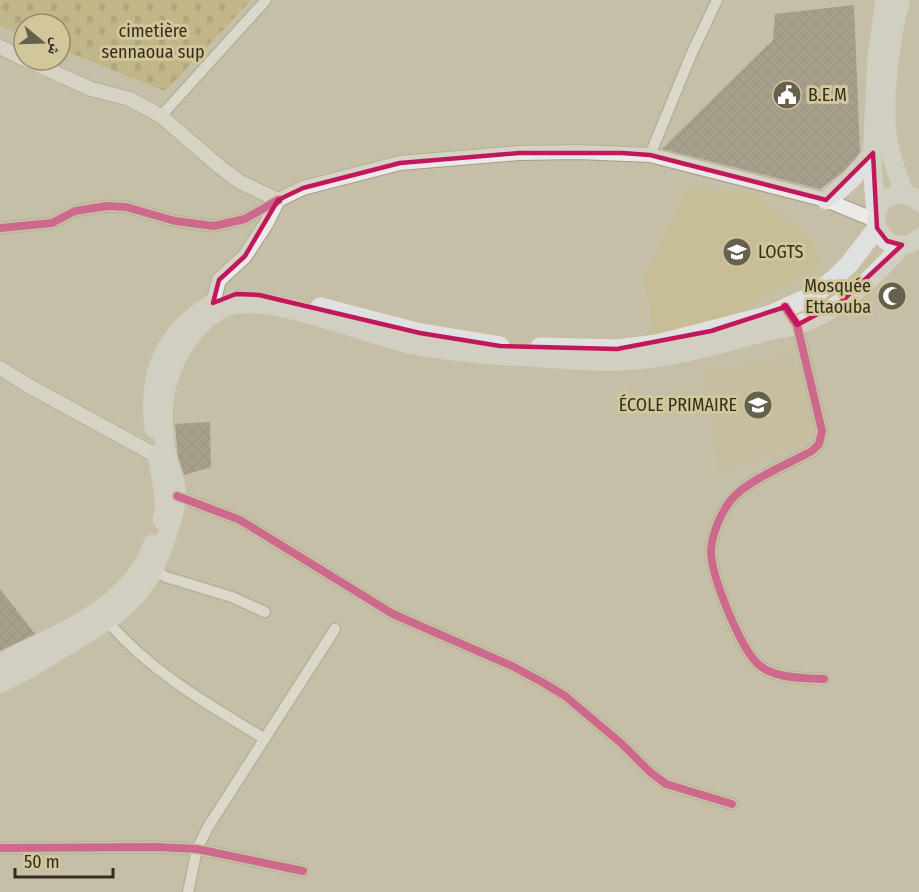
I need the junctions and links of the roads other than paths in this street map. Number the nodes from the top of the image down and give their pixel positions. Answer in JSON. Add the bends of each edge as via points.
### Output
{"nodes":[{"id":1,"x":266,"y":0,"type":"edge"},
{"id":2,"x":717,"y":0,"type":"edge"},
{"id":3,"x":885,"y":0,"type":"edge"},
{"id":4,"x":901,"y":0,"type":"edge"},
{"id":5,"x":55,"y":72,"type":"edge"},
{"id":6,"x":161,"y":116,"type":"junction"},
{"id":7,"x":873,"y":153,"type":"junction"},
{"id":8,"x":650,"y":155,"type":"junction"},
{"id":9,"x":913,"y":196,"type":"edge"},
{"id":10,"x":278,"y":200,"type":"junction"},
{"id":11,"x":826,"y":200,"type":"junction"},
{"id":12,"x":876,"y":220,"type":"junction"},
{"id":13,"x":0,"y":228,"type":"edge"},
{"id":14,"x":919,"y":238,"type":"edge"},
{"id":15,"x":902,"y":245,"type":"junction"},
{"id":16,"x":213,"y":303,"type":"junction"},
{"id":17,"x":785,"y":307,"type":"junction"},
{"id":18,"x":796,"y":326,"type":"junction"},
{"id":19,"x":0,"y":368,"type":"edge"},
{"id":20,"x":157,"y":456,"type":"junction"},
{"id":21,"x":177,"y":496,"type":"junction"},
{"id":22,"x":154,"y":570,"type":"junction"},
{"id":23,"x":265,"y":612,"type":"dead end"},
{"id":24,"x":108,"y":622,"type":"junction"},
{"id":25,"x":335,"y":629,"type":"dead end"},
{"id":26,"x":0,"y":663,"type":"edge"},
{"id":27,"x":824,"y":679,"type":"dead end"},
{"id":28,"x":0,"y":683,"type":"edge"},
{"id":29,"x":265,"y":739,"type":"junction"},
{"id":30,"x":732,"y":804,"type":"dead end"},
{"id":31,"x":0,"y":848,"type":"edge"},
{"id":32,"x":197,"y":849,"type":"junction"},
{"id":33,"x":303,"y":871,"type":"dead end"},
{"id":34,"x":188,"y":892,"type":"edge"}],
"edges":[{"from":1,"to":6,"type":"street"},
{"from":2,"to":8,"type":"street"},
{"from":3,"to":7,"type":"main road","via":[[877,55]]},
{"from":4,"to":9,"type":"main road","via":[[889,63],[886,123],[889,145]]},
{"from":5,"to":6,"type":"main road","via":[[92,89],[130,99]]},
{"from":6,"to":10,"type":"main road","via":[[240,182]]},
{"from":7,"to":11,"type":"main road","via":[[860,171]]},
{"from":7,"to":12,"type":"main road"},
{"from":8,"to":10,"type":"main road","via":[[519,153],[400,163],[303,188]]},
{"from":8,"to":11,"type":"main road"},
{"from":9,"to":12,"type":"main road","via":[[890,196],[879,206]]},
{"from":10,"to":13,"type":"street","via":[[245,219],[214,226],[107,206],[75,211],[52,223]]},
{"from":10,"to":16,"type":"main road","via":[[245,256],[219,280]]},
{"from":11,"to":12,"type":"main road"},
{"from":12,"to":15,"type":"main road","via":[[886,241]]},
{"from":12,"to":17,"type":"main road","via":[[850,262],[834,279],[814,295]]},
{"from":14,"to":15,"type":"main road"},
{"from":15,"to":18,"type":"main road","via":[[872,278],[842,301]]},
{"from":16,"to":17,"type":"main road","via":[[236,294],[258,295],[297,301],[420,333],[500,346],[617,349],[711,331]]},
{"from":16,"to":20,"type":"main road","via":[[192,316],[161,357],[152,384]]},
{"from":17,"to":18,"type":"street"},
{"from":18,"to":21,"type":"main road","via":[[673,354],[621,361],[567,360],[464,353],[406,343],[296,311],[254,304],[230,306],[199,326],[165,386],[166,447]]},
{"from":18,"to":27,"type":"street","via":[[822,437],[812,451],[740,490],[723,511],[711,551],[717,585],[742,641],[758,663],[792,677]]},
{"from":19,"to":20,"type":"main road"},
{"from":20,"to":26,"type":"main road","via":[[165,508],[152,549],[136,575],[95,614]]},
{"from":21,"to":22,"type":"main road","via":[[170,529]]},
{"from":21,"to":30,"type":"street","via":[[240,520],[393,614],[542,682],[565,696],[666,783]]},
{"from":22,"to":23,"type":"street"},
{"from":22,"to":24,"type":"main road","via":[[137,594]]},
{"from":24,"to":28,"type":"main road"},
{"from":24,"to":29,"type":"street","via":[[124,641],[171,680]]},
{"from":25,"to":29,"type":"street"},
{"from":29,"to":32,"type":"street"},
{"from":31,"to":32,"type":"street"},
{"from":32,"to":33,"type":"street"},
{"from":32,"to":34,"type":"street"}]}
